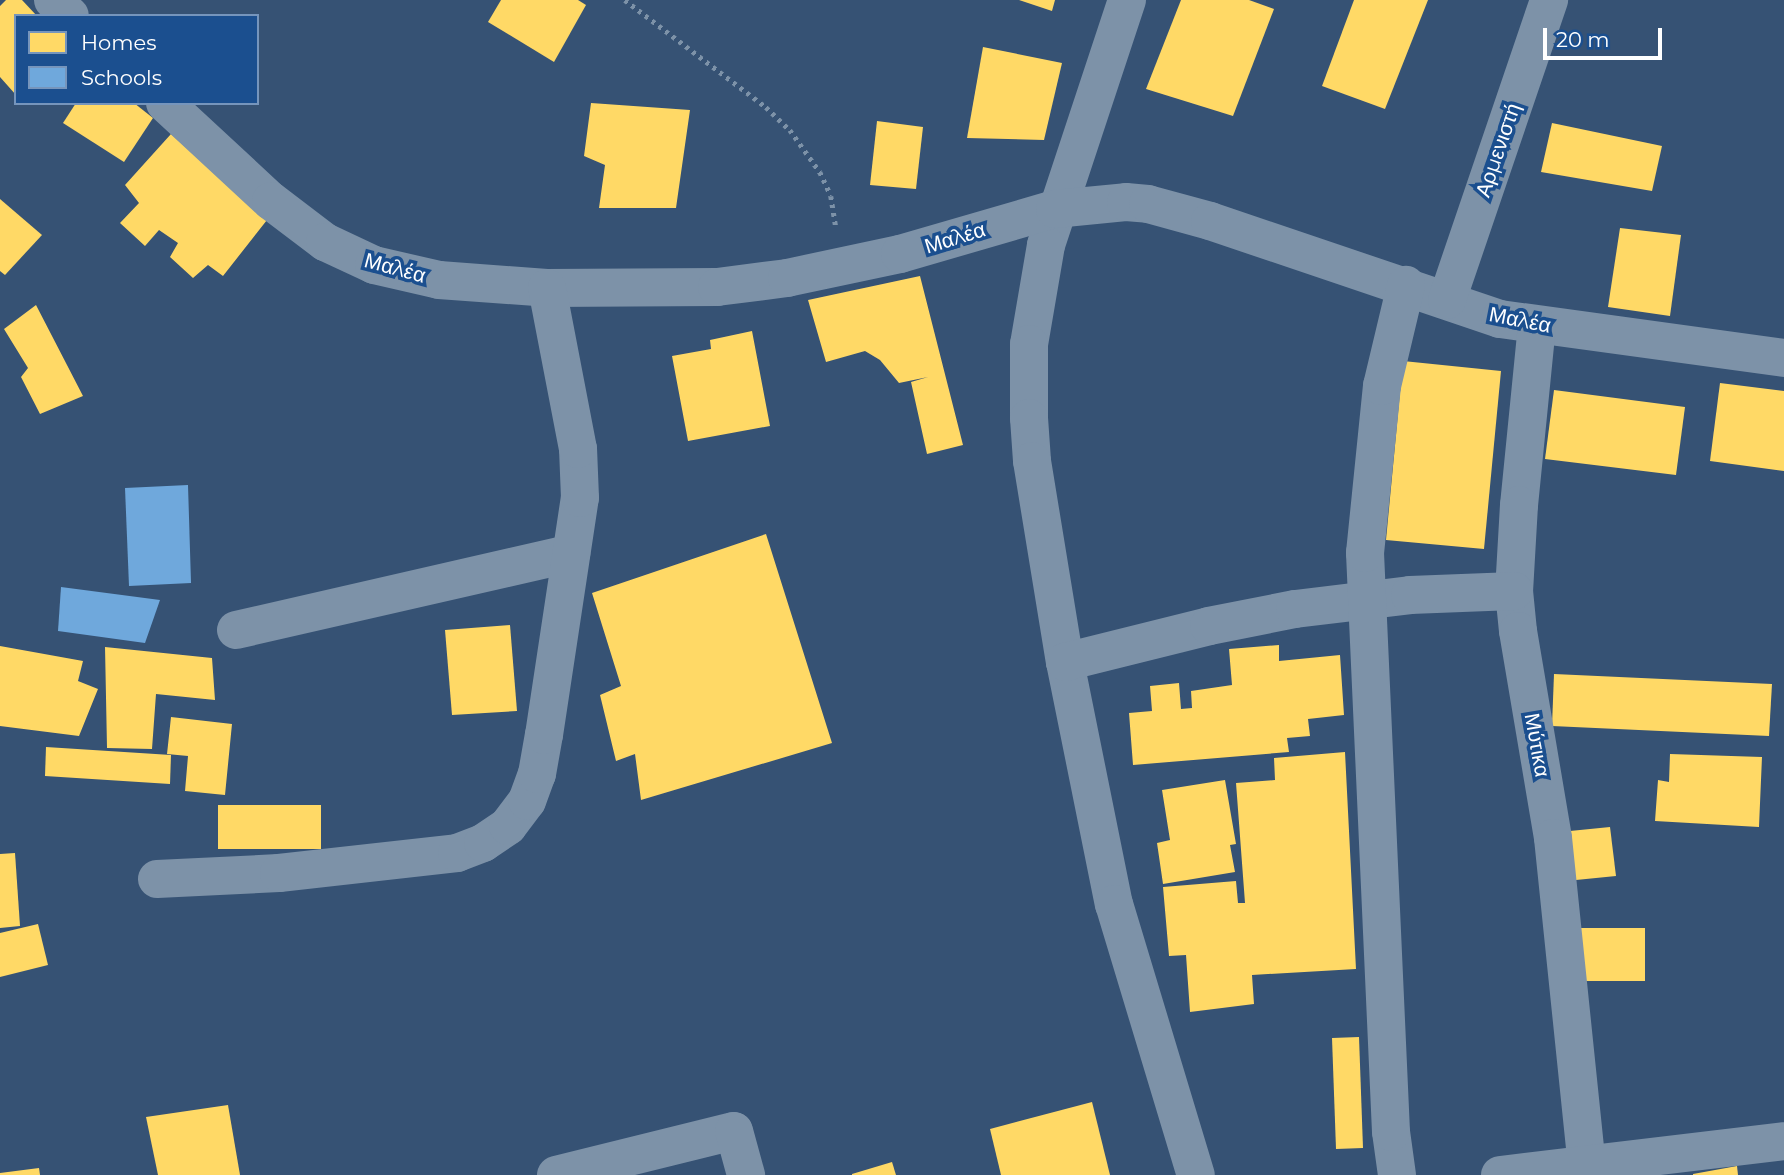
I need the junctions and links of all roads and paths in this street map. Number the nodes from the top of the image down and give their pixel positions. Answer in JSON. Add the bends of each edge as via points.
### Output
{"nodes":[{"id":1,"x":54,"y":0,"type":"edge"},
{"id":2,"x":625,"y":0,"type":"edge"},
{"id":3,"x":1127,"y":0,"type":"edge"},
{"id":4,"x":1549,"y":0,"type":"edge"},
{"id":5,"x":69,"y":14,"type":"edge"},
{"id":6,"x":167,"y":105,"type":"edge"},
{"id":7,"x":1055,"y":209,"type":"junction"},
{"id":8,"x":831,"y":270,"type":"junction"},
{"id":9,"x":1406,"y":285,"type":"junction"},
{"id":10,"x":547,"y":288,"type":"junction"},
{"id":11,"x":1447,"y":300,"type":"junction"},
{"id":12,"x":1537,"y":325,"type":"junction"},
{"id":13,"x":1784,"y":358,"type":"edge"},
{"id":14,"x":571,"y":553,"type":"junction"},
{"id":15,"x":1514,"y":591,"type":"junction"},
{"id":16,"x":1365,"y":599,"type":"junction"},
{"id":17,"x":236,"y":629,"type":"dead end"},
{"id":18,"x":1065,"y":662,"type":"junction"},
{"id":19,"x":157,"y":879,"type":"dead end"},
{"id":20,"x":1784,"y":1141,"type":"edge"},
{"id":21,"x":1587,"y":1165,"type":"junction"},
{"id":22,"x":556,"y":1175,"type":"edge"},
{"id":23,"x":746,"y":1175,"type":"edge"},
{"id":24,"x":1196,"y":1175,"type":"edge"},
{"id":25,"x":1397,"y":1175,"type":"edge"},
{"id":26,"x":1500,"y":1175,"type":"edge"}],
"edges":[{"from":1,"to":5,"type":"street"},
{"from":2,"to":8,"type":"path","via":[[766,107],[806,151],[831,195],[836,215]]},
{"from":3,"to":7,"type":"street"},
{"from":4,"to":11,"type":"street","name":"Αρμενιστή"},
{"from":6,"to":10,"type":"street","name":"Μαλέα","via":[[292,218],[354,257],[439,280]]},
{"from":7,"to":8,"type":"street","name":"Μαλέα"},
{"from":7,"to":9,"type":"street","name":"Μαλέα","via":[[1093,203],[1148,204]]},
{"from":7,"to":18,"type":"street","via":[[1038,279],[1028,377],[1032,461]]},
{"from":8,"to":10,"type":"street","name":"Μαλέα","via":[[717,287]]},
{"from":9,"to":11,"type":"street","name":"Μαλέα"},
{"from":9,"to":16,"type":"street","via":[[1374,443]]},
{"from":10,"to":14,"type":"street","via":[[578,449],[580,498]]},
{"from":11,"to":12,"type":"street","name":"Μαλέα","via":[[1500,319]]},
{"from":12,"to":13,"type":"street","name":"Μαλέα"},
{"from":12,"to":15,"type":"street","name":"Μύτικα"},
{"from":14,"to":17,"type":"street"},
{"from":14,"to":19,"type":"street","via":[[537,774],[527,801],[508,826],[457,853],[416,860]]},
{"from":15,"to":16,"type":"street"},
{"from":15,"to":21,"type":"street","name":"Μύτικα","via":[[1553,838]]},
{"from":16,"to":18,"type":"street","via":[[1209,626]]},
{"from":16,"to":25,"type":"street"},
{"from":18,"to":24,"type":"street","via":[[1114,904]]},
{"from":20,"to":21,"type":"street"},
{"from":21,"to":26,"type":"street"},
{"from":22,"to":23,"type":"street","via":[[734,1131]]}]}
